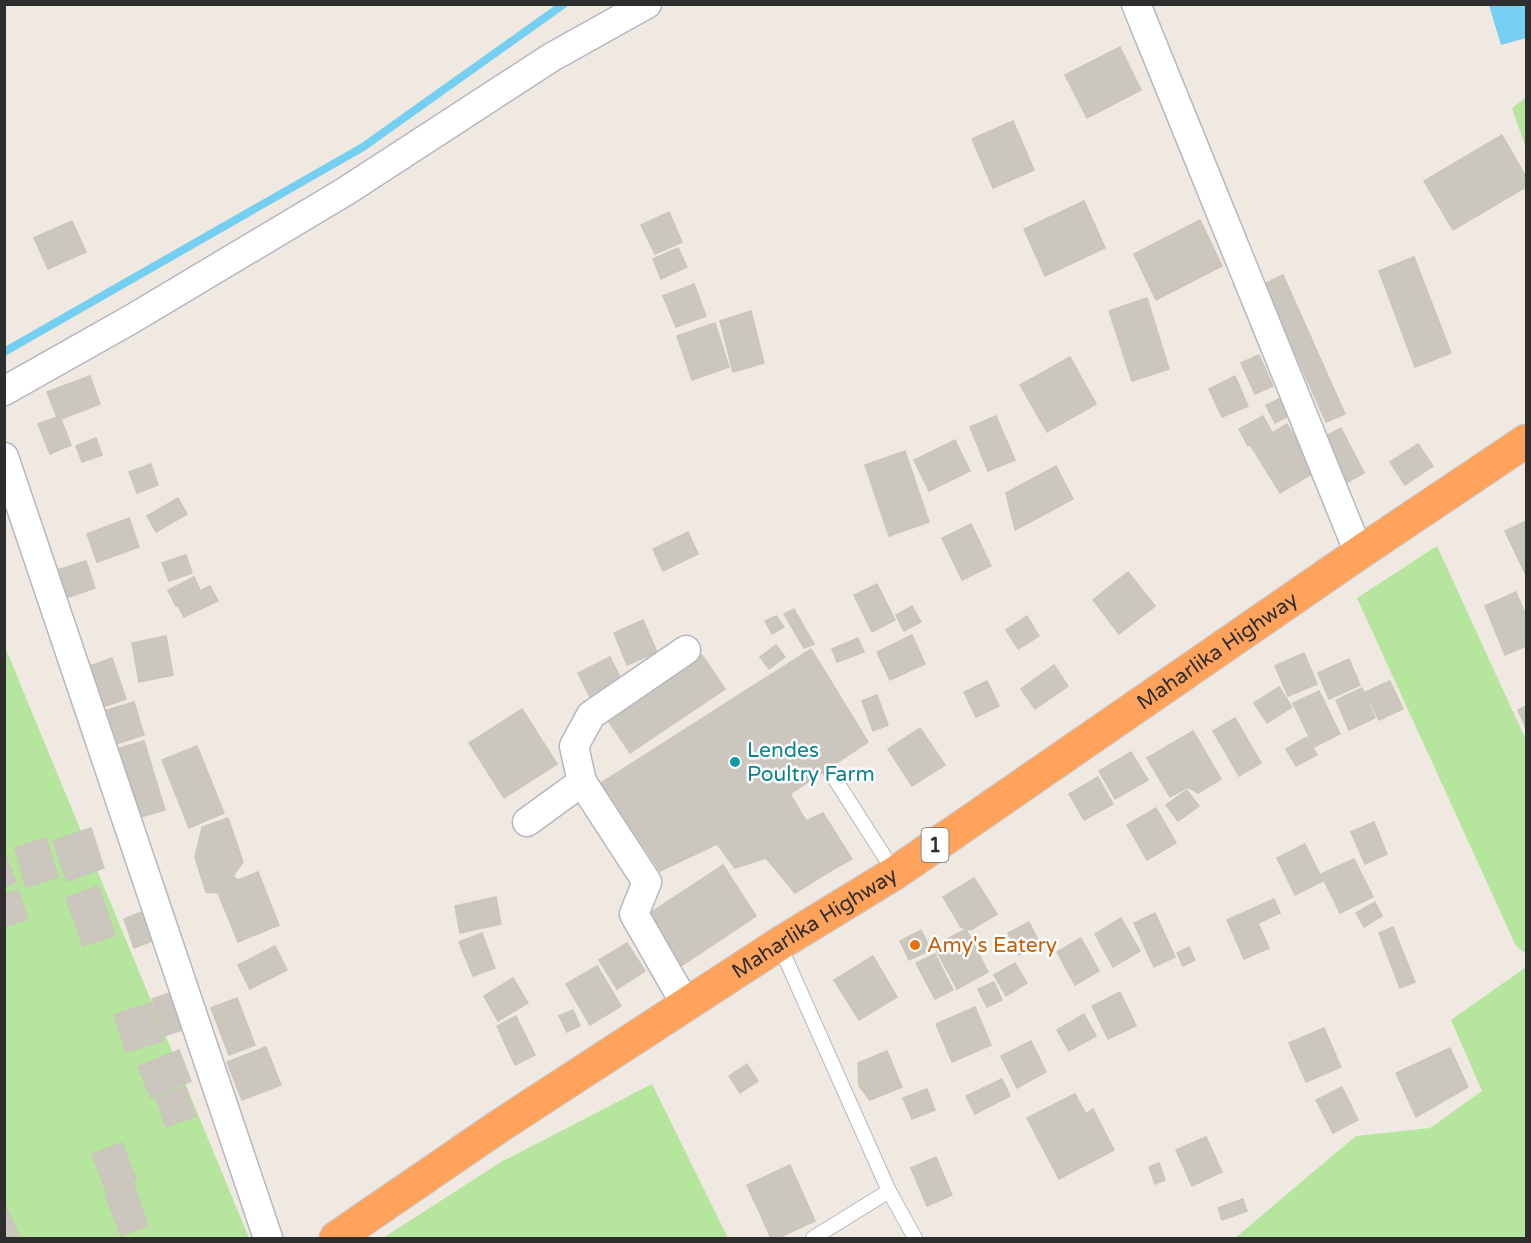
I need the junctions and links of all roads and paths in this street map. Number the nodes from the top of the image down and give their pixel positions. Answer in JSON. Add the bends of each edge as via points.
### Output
{"nodes":[{"id":1,"x":647,"y":4,"type":"edge"},
{"id":2,"x":1136,"y":4,"type":"edge"},
{"id":3,"x":4,"y":391,"type":"edge"},
{"id":4,"x":1527,"y":441,"type":"edge"},
{"id":5,"x":4,"y":457,"type":"edge"},
{"id":6,"x":1359,"y":553,"type":"junction"},
{"id":7,"x":686,"y":650,"type":"dead end"},
{"id":8,"x":831,"y":773,"type":"dead end"},
{"id":9,"x":582,"y":782,"type":"junction"},
{"id":10,"x":527,"y":822,"type":"dead end"},
{"id":11,"x":895,"y":873,"type":"junction"},
{"id":12,"x":779,"y":944,"type":"junction"},
{"id":13,"x":686,"y":1005,"type":"junction"},
{"id":14,"x":889,"y":1191,"type":"junction"},
{"id":15,"x":268,"y":1239,"type":"edge"},
{"id":16,"x":336,"y":1239,"type":"edge"},
{"id":17,"x":813,"y":1239,"type":"edge"},
{"id":18,"x":915,"y":1239,"type":"edge"}],
"edges":[{"from":1,"to":3,"type":"street","via":[[552,57],[336,197]]},
{"from":2,"to":6,"type":"street"},
{"from":4,"to":6,"type":"highway","name":"Maharlika Highway","number":"1"},
{"from":5,"to":15,"type":"street"},
{"from":6,"to":11,"type":"highway","name":"Maharlika Highway","number":"1"},
{"from":7,"to":9,"type":"street","via":[[591,715],[574,746]]},
{"from":8,"to":11,"type":"lane"},
{"from":9,"to":10,"type":"street"},
{"from":9,"to":13,"type":"street","via":[[647,882],[634,914]]},
{"from":11,"to":12,"type":"highway","name":"Maharlika Highway","number":"1"},
{"from":12,"to":13,"type":"highway","name":"Maharlika Highway","number":"1"},
{"from":12,"to":14,"type":"lane"},
{"from":13,"to":16,"type":"highway","name":"Maharlika Highway","number":"1","via":[[498,1127]]},
{"from":14,"to":17,"type":"lane"},
{"from":14,"to":18,"type":"lane"}]}
